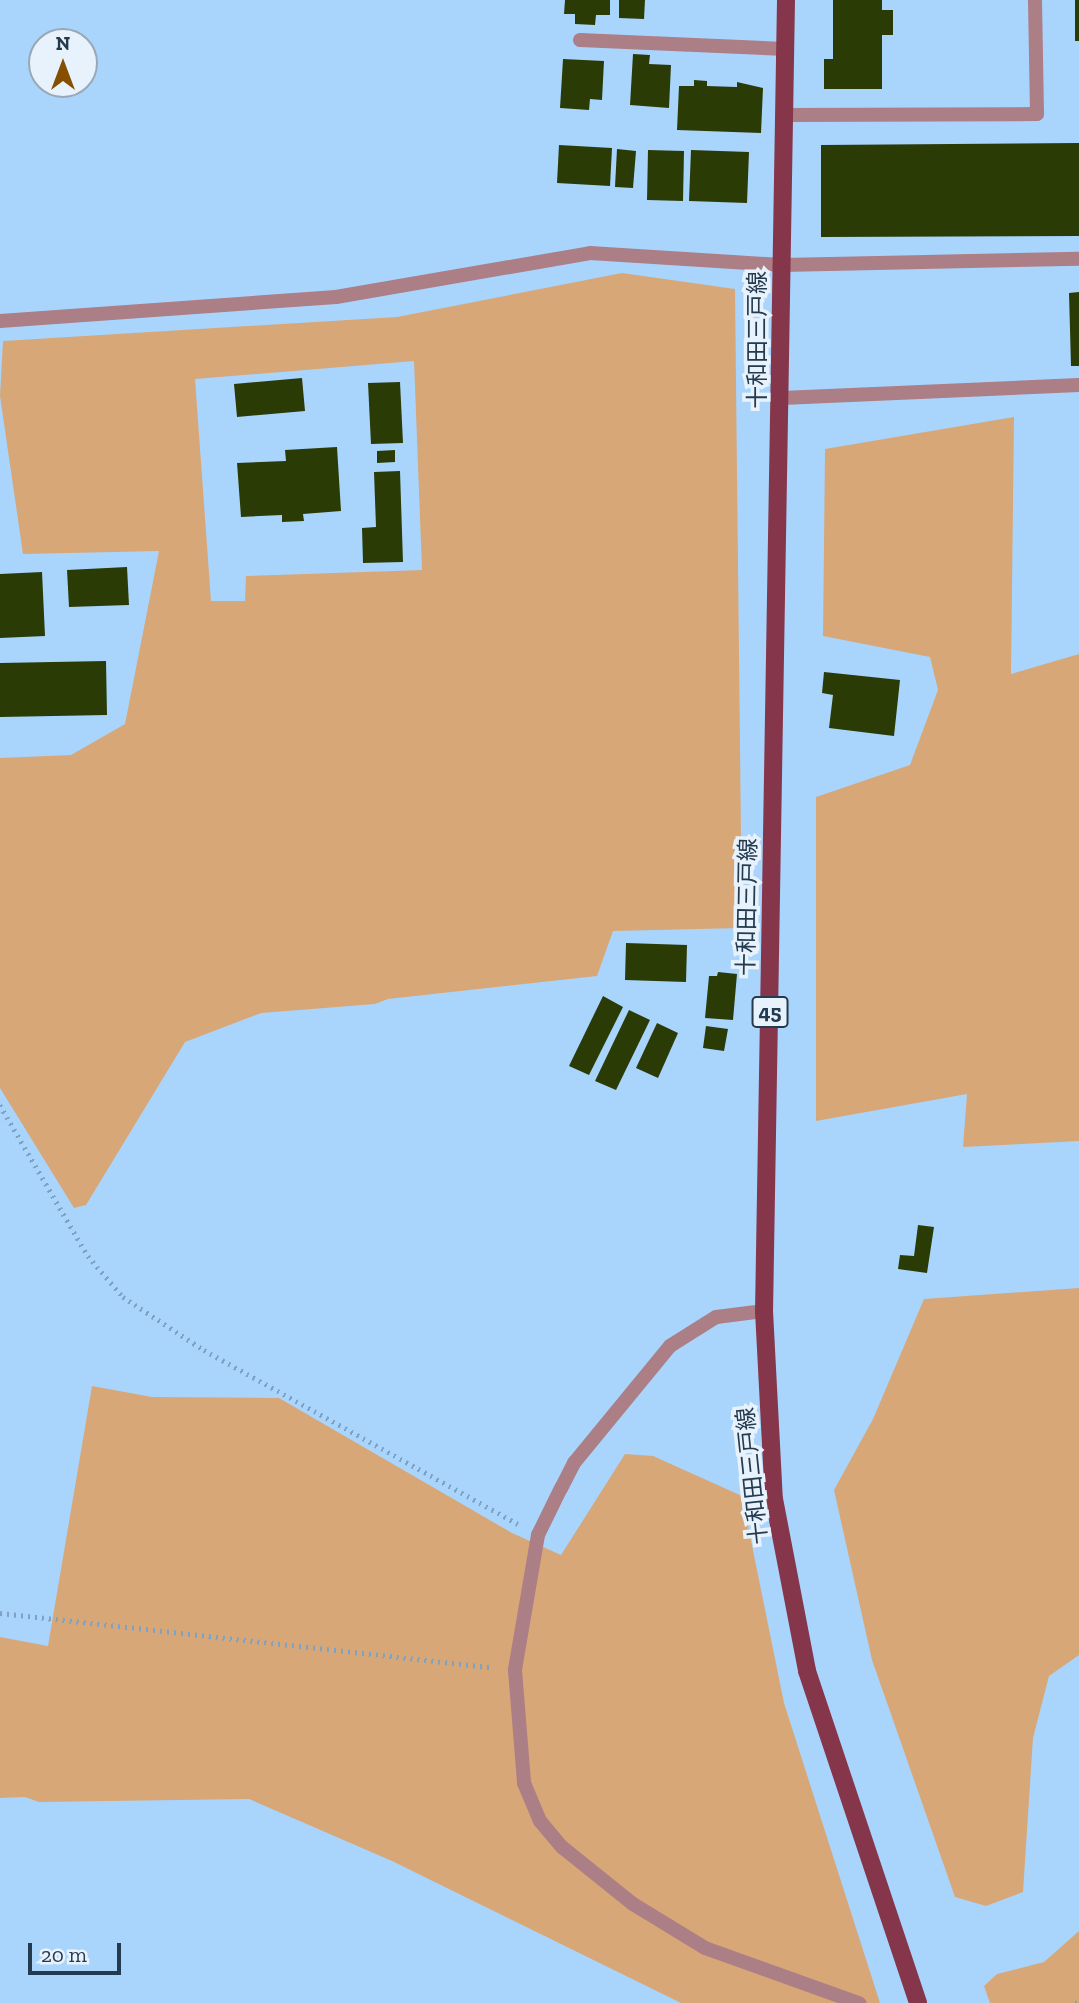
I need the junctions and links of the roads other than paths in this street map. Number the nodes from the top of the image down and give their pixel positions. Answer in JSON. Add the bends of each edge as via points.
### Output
{"nodes":[{"id":1,"x":786,"y":0,"type":"edge"},
{"id":2,"x":1035,"y":0,"type":"edge"},
{"id":3,"x":580,"y":40,"type":"dead end"},
{"id":4,"x":786,"y":49,"type":"junction"},
{"id":5,"x":785,"y":115,"type":"junction"},
{"id":6,"x":1079,"y":259,"type":"edge"},
{"id":7,"x":782,"y":265,"type":"junction"},
{"id":8,"x":0,"y":321,"type":"edge"},
{"id":9,"x":1079,"y":385,"type":"edge"},
{"id":10,"x":782,"y":398,"type":"junction"},
{"id":11,"x":764,"y":1311,"type":"junction"},
{"id":12,"x":859,"y":2003,"type":"edge"},
{"id":13,"x":918,"y":2003,"type":"edge"}],
"edges":[{"from":1,"to":4,"type":"main road","name":"十和田三戸線","number":"45"},
{"from":2,"to":5,"type":"street","via":[[1037,114]]},
{"from":3,"to":4,"type":"street"},
{"from":4,"to":5,"type":"main road","name":"十和田三戸線","number":"45"},
{"from":5,"to":7,"type":"main road","name":"十和田三戸線","number":"45"},
{"from":6,"to":7,"type":"street"},
{"from":7,"to":8,"type":"street","via":[[590,253],[337,297]]},
{"from":7,"to":10,"type":"main road","name":"十和田三戸線","number":"45"},
{"from":9,"to":10,"type":"street"},
{"from":10,"to":11,"type":"main road","name":"十和田三戸線","number":"45"},
{"from":11,"to":12,"type":"street","via":[[716,1317],[670,1346],[574,1462],[538,1535],[515,1670],[524,1783],[540,1821],[562,1847],[633,1904],[705,1948]]},
{"from":11,"to":13,"type":"main road","name":"十和田三戸線","number":"45","via":[[774,1499],[807,1671]]}]}
